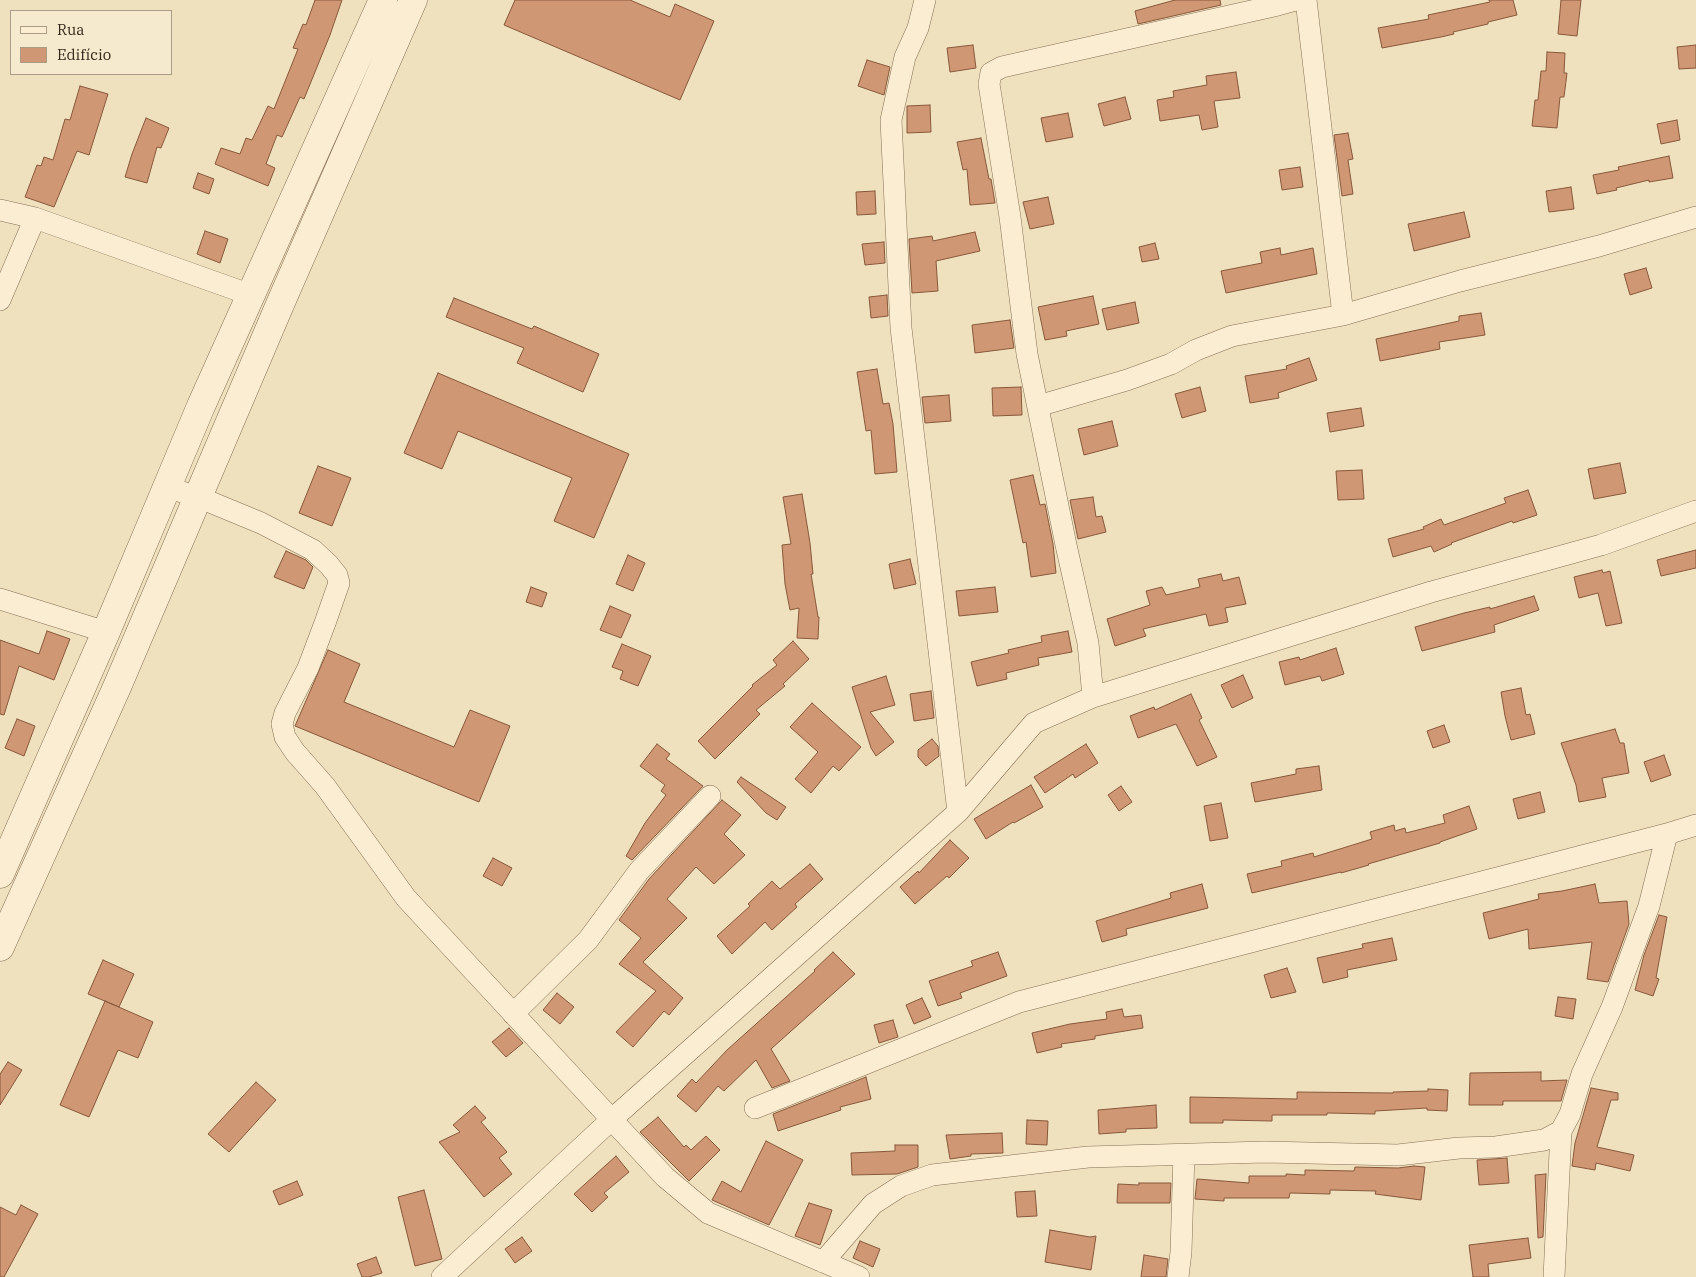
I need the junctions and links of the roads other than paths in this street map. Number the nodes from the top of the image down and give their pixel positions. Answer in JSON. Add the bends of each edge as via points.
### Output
{"nodes":[{"id":1,"x":383,"y":0,"type":"edge"},
{"id":2,"x":413,"y":0,"type":"edge"},
{"id":3,"x":925,"y":0,"type":"edge"},
{"id":4,"x":1296,"y":0,"type":"edge"},
{"id":5,"x":1306,"y":0,"type":"edge"},
{"id":6,"x":0,"y":210,"type":"edge"},
{"id":7,"x":1696,"y":217,"type":"edge"},
{"id":8,"x":35,"y":218,"type":"junction"},
{"id":9,"x":251,"y":295,"type":"junction"},
{"id":10,"x":0,"y":300,"type":"edge"},
{"id":11,"x":1343,"y":315,"type":"junction"},
{"id":12,"x":1038,"y":406,"type":"junction"},
{"id":13,"x":166,"y":487,"type":"junction"},
{"id":14,"x":198,"y":497,"type":"junction"},
{"id":15,"x":1696,"y":511,"type":"edge"},
{"id":16,"x":0,"y":599,"type":"edge"},
{"id":17,"x":106,"y":632,"type":"junction"},
{"id":18,"x":1092,"y":697,"type":"junction"},
{"id":19,"x":710,"y":796,"type":"dead end"},
{"id":20,"x":958,"y":812,"type":"junction"},
{"id":21,"x":1696,"y":825,"type":"edge"},
{"id":22,"x":1668,"y":834,"type":"junction"},
{"id":23,"x":0,"y":874,"type":"edge"},
{"id":24,"x":0,"y":947,"type":"edge"},
{"id":25,"x":513,"y":1014,"type":"junction"},
{"id":26,"x":755,"y":1108,"type":"dead end"},
{"id":27,"x":611,"y":1120,"type":"junction"},
{"id":28,"x":1562,"y":1131,"type":"junction"},
{"id":29,"x":1184,"y":1154,"type":"junction"},
{"id":30,"x":823,"y":1262,"type":"junction"},
{"id":31,"x":442,"y":1277,"type":"edge"},
{"id":32,"x":859,"y":1277,"type":"edge"},
{"id":33,"x":1178,"y":1277,"type":"edge"},
{"id":34,"x":1554,"y":1277,"type":"edge"}],
"edges":[{"from":1,"to":9,"type":"street"},
{"from":2,"to":14,"type":"street"},
{"from":3,"to":20,"type":"street","via":[[918,28],[905,57],[891,120],[901,328]]},
{"from":4,"to":12,"type":"street","via":[[1002,67],[991,73],[989,84],[1027,354]]},
{"from":5,"to":11,"type":"street"},
{"from":6,"to":8,"type":"street"},
{"from":7,"to":11,"type":"street"},
{"from":8,"to":9,"type":"street"},
{"from":8,"to":10,"type":"street"},
{"from":9,"to":13,"type":"street"},
{"from":11,"to":12,"type":"street","via":[[1232,336],[1127,380]]},
{"from":12,"to":18,"type":"street","via":[[1088,643]]},
{"from":13,"to":14,"type":"street"},
{"from":13,"to":17,"type":"street"},
{"from":14,"to":24,"type":"street"},
{"from":14,"to":25,"type":"street","via":[[261,523],[313,550],[337,575],[338,583],[322,632],[308,668],[284,713],[285,737],[325,786],[406,898]]},
{"from":15,"to":18,"type":"street","via":[[1601,545],[1430,592]]},
{"from":16,"to":17,"type":"street"},
{"from":17,"to":23,"type":"street"},
{"from":18,"to":20,"type":"street","via":[[1034,723]]},
{"from":19,"to":25,"type":"street","via":[[639,871],[588,940]]},
{"from":20,"to":27,"type":"street"},
{"from":21,"to":22,"type":"street"},
{"from":22,"to":26,"type":"street","via":[[1019,1002]]},
{"from":22,"to":28,"type":"street","via":[[1649,906]]},
{"from":25,"to":27,"type":"street"},
{"from":27,"to":30,"type":"street","via":[[665,1177],[708,1214]]},
{"from":27,"to":31,"type":"street"},
{"from":28,"to":29,"type":"street","via":[[1544,1140],[1496,1148],[1398,1154]]},
{"from":28,"to":34,"type":"street"},
{"from":29,"to":30,"type":"street","via":[[1088,1157],[932,1175],[901,1186],[872,1204]]},
{"from":29,"to":33,"type":"street"},
{"from":30,"to":32,"type":"street"}]}
